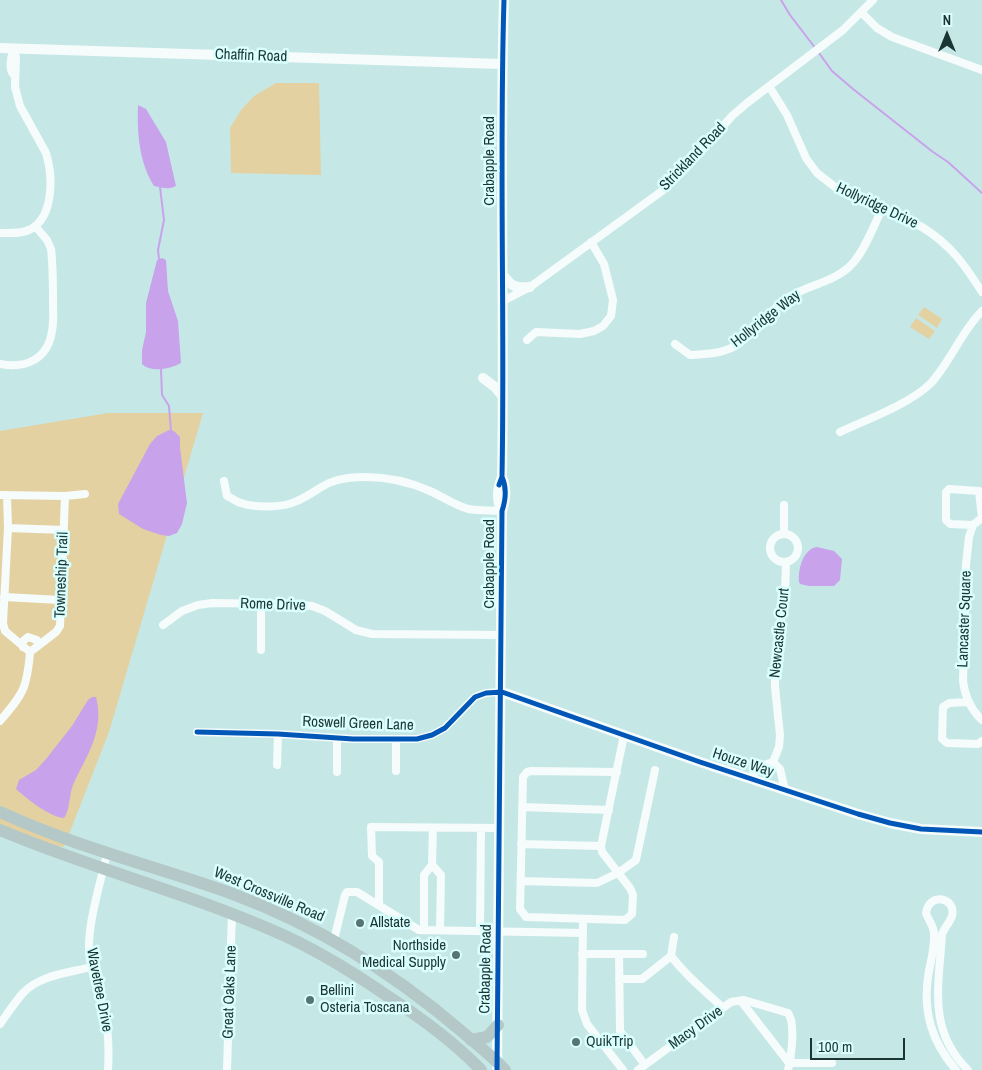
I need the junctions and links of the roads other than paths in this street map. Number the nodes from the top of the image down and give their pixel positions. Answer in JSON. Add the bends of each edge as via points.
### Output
{"nodes":[{"id":1,"x":504,"y":0,"type":"edge"},
{"id":2,"x":873,"y":0,"type":"edge"},
{"id":3,"x":862,"y":13,"type":"junction"},
{"id":4,"x":0,"y":48,"type":"edge"},
{"id":5,"x":14,"y":48,"type":"junction"},
{"id":6,"x":485,"y":64,"type":"junction"},
{"id":7,"x":502,"y":64,"type":"junction"},
{"id":8,"x":982,"y":70,"type":"edge"},
{"id":9,"x":502,"y":82,"type":"junction"},
{"id":10,"x":769,"y":86,"type":"junction"},
{"id":11,"x":882,"y":209,"type":"junction"},
{"id":12,"x":35,"y":226,"type":"junction"},
{"id":13,"x":0,"y":233,"type":"edge"},
{"id":14,"x":591,"y":242,"type":"junction"},
{"id":15,"x":503,"y":275,"type":"junction"},
{"id":16,"x":530,"y":287,"type":"junction"},
{"id":17,"x":982,"y":292,"type":"edge"},
{"id":18,"x":503,"y":301,"type":"junction"},
{"id":19,"x":982,"y":311,"type":"edge"},
{"id":20,"x":527,"y":340,"type":"dead end"},
{"id":21,"x":675,"y":344,"type":"dead end"},
{"id":22,"x":0,"y":364,"type":"edge"},
{"id":23,"x":484,"y":378,"type":"dead end"},
{"id":24,"x":503,"y":397,"type":"junction"},
{"id":25,"x":840,"y":432,"type":"dead end"},
{"id":26,"x":224,"y":481,"type":"dead end"},
{"id":27,"x":85,"y":494,"type":"dead end"},
{"id":28,"x":4,"y":495,"type":"edge"},
{"id":29,"x":65,"y":496,"type":"junction"},
{"id":30,"x":784,"y":505,"type":"dead end"},
{"id":31,"x":502,"y":511,"type":"junction"},
{"id":32,"x":982,"y":518,"type":"edge"},
{"id":33,"x":974,"y":525,"type":"junction"},
{"id":34,"x":8,"y":528,"type":"junction"},
{"id":35,"x":64,"y":530,"type":"junction"},
{"id":36,"x":784,"y":534,"type":"junction"},
{"id":37,"x":786,"y":563,"type":"junction"},
{"id":38,"x":4,"y":597,"type":"junction"},
{"id":39,"x":60,"y":600,"type":"junction"},
{"id":40,"x":261,"y":604,"type":"junction"},
{"id":41,"x":163,"y":625,"type":"dead end"},
{"id":42,"x":502,"y":635,"type":"junction"},
{"id":43,"x":37,"y":646,"type":"junction"},
{"id":44,"x":23,"y":647,"type":"junction"},
{"id":45,"x":261,"y":650,"type":"dead end"},
{"id":46,"x":30,"y":652,"type":"junction"},
{"id":47,"x":502,"y":692,"type":"junction"},
{"id":48,"x":968,"y":702,"type":"junction"},
{"id":49,"x":982,"y":720,"type":"edge"},
{"id":50,"x":0,"y":721,"type":"edge"},
{"id":51,"x":197,"y":732,"type":"dead end"},
{"id":52,"x":278,"y":734,"type":"junction"},
{"id":53,"x":624,"y":734,"type":"junction"},
{"id":54,"x":337,"y":738,"type":"junction"},
{"id":55,"x":396,"y":739,"type":"junction"},
{"id":56,"x":982,"y":741,"type":"edge"},
{"id":57,"x":773,"y":762,"type":"junction"},
{"id":58,"x":277,"y":765,"type":"dead end"},
{"id":59,"x":655,"y":770,"type":"dead end"},
{"id":60,"x":396,"y":771,"type":"dead end"},
{"id":61,"x":337,"y":772,"type":"dead end"},
{"id":62,"x":617,"y":772,"type":"junction"},
{"id":63,"x":750,"y":778,"type":"junction"},
{"id":64,"x":785,"y":790,"type":"junction"},
{"id":65,"x":522,"y":807,"type":"junction"},
{"id":66,"x":609,"y":810,"type":"junction"},
{"id":67,"x":0,"y":812,"type":"edge"},
{"id":68,"x":433,"y":828,"type":"junction"},
{"id":69,"x":481,"y":828,"type":"junction"},
{"id":70,"x":500,"y":828,"type":"junction"},
{"id":71,"x":0,"y":830,"type":"edge"},
{"id":72,"x":982,"y":832,"type":"edge"},
{"id":73,"x":521,"y":844,"type":"junction"},
{"id":74,"x":601,"y":846,"type":"junction"},
{"id":75,"x":107,"y":853,"type":"junction"},
{"id":76,"x":432,"y":865,"type":"junction"},
{"id":77,"x":104,"y":868,"type":"junction"},
{"id":78,"x":618,"y":873,"type":"junction"},
{"id":79,"x":521,"y":881,"type":"junction"},
{"id":80,"x":378,"y":905,"type":"junction"},
{"id":81,"x":232,"y":913,"type":"junction"},
{"id":82,"x":583,"y":919,"type":"junction"},
{"id":83,"x":424,"y":929,"type":"junction"},
{"id":84,"x":440,"y":930,"type":"junction"},
{"id":85,"x":480,"y":931,"type":"junction"},
{"id":86,"x":499,"y":932,"type":"junction"},
{"id":87,"x":583,"y":933,"type":"junction"},
{"id":88,"x":674,"y":937,"type":"dead end"},
{"id":89,"x":334,"y":940,"type":"junction"},
{"id":90,"x":582,"y":954,"type":"junction"},
{"id":91,"x":619,"y":954,"type":"junction"},
{"id":92,"x":643,"y":954,"type":"dead end"},
{"id":93,"x":672,"y":956,"type":"junction"},
{"id":94,"x":91,"y":967,"type":"junction"},
{"id":95,"x":619,"y":979,"type":"junction"},
{"id":96,"x":927,"y":1000,"type":"junction"},
{"id":97,"x":937,"y":1000,"type":"junction"},
{"id":98,"x":741,"y":1001,"type":"junction"},
{"id":99,"x":723,"y":1008,"type":"junction"},
{"id":100,"x":3,"y":1013,"type":"edge"},
{"id":101,"x":0,"y":1024,"type":"edge"},
{"id":102,"x":498,"y":1025,"type":"junction"},
{"id":103,"x":471,"y":1040,"type":"junction"},
{"id":104,"x":832,"y":1063,"type":"dead end"},
{"id":105,"x":788,"y":1066,"type":"edge"},
{"id":106,"x":500,"y":1067,"type":"edge"},
{"id":107,"x":641,"y":1068,"type":"edge"},
{"id":108,"x":108,"y":1070,"type":"edge"},
{"id":109,"x":227,"y":1070,"type":"edge"},
{"id":110,"x":481,"y":1070,"type":"edge"},
{"id":111,"x":623,"y":1070,"type":"edge"},
{"id":112,"x":956,"y":1070,"type":"edge"},
{"id":113,"x":968,"y":1070,"type":"edge"}],
"edges":[{"from":1,"to":7,"type":"street","name":"Crabapple Road"},
{"from":2,"to":3,"type":"street","name":"Strickland Road"},
{"from":3,"to":8,"type":"street","via":[[876,28],[892,37]]},
{"from":3,"to":10,"type":"street","name":"Strickland Road"},
{"from":4,"to":5,"type":"street","name":"Chaffin Road"},
{"from":5,"to":6,"type":"street","name":"Chaffin Road"},
{"from":5,"to":12,"type":"street","via":[[10,59],[14,87],[20,106],[49,162],[47,211]]},
{"from":6,"to":7,"type":"street","name":"Chaffin Road"},
{"from":6,"to":9,"type":"street","via":[[496,72]]},
{"from":7,"to":9,"type":"street","name":"Crabapple Road"},
{"from":9,"to":15,"type":"street","name":"Crabapple Road"},
{"from":10,"to":11,"type":"street","name":"Hollyridge Drive","via":[[817,173],[835,187]]},
{"from":10,"to":14,"type":"street","name":"Strickland Road","via":[[732,116],[662,191]]},
{"from":11,"to":17,"type":"street","name":"Hollyridge Drive","via":[[922,227],[945,243],[963,262]]},
{"from":11,"to":21,"type":"street","name":"Hollyridge Way","via":[[852,263],[829,280],[787,298],[734,347],[690,355]]},
{"from":12,"to":13,"type":"street","via":[[30,230]]},
{"from":12,"to":22,"type":"street","via":[[51,248],[53,330],[42,355],[22,365]]},
{"from":14,"to":16,"type":"street","name":"Strickland Road"},
{"from":14,"to":20,"type":"street","via":[[604,264],[613,300],[611,316],[594,331],[580,334],[536,332]]},
{"from":15,"to":16,"type":"street","via":[[517,288]]},
{"from":15,"to":18,"type":"street","name":"Crabapple Road"},
{"from":16,"to":18,"type":"street","name":"Strickland Road"},
{"from":18,"to":24,"type":"street","name":"Crabapple Road"},
{"from":19,"to":25,"type":"street","via":[[938,374],[924,388],[908,400]]},
{"from":23,"to":24,"type":"street"},
{"from":24,"to":31,"type":"street","name":"Crabapple Road","via":[[502,477],[498,486],[498,502]]},
{"from":26,"to":31,"type":"street","via":[[227,496],[240,503],[257,506],[286,505],[331,481],[373,478],[413,485],[470,509]]},
{"from":27,"to":29,"type":"street"},
{"from":28,"to":29,"type":"street"},
{"from":28,"to":34,"type":"street"},
{"from":29,"to":35,"type":"street","name":"Towneship Trail"},
{"from":30,"to":36,"type":"street"},
{"from":31,"to":42,"type":"street","name":"Crabapple Road"},
{"from":32,"to":33,"type":"street"},
{"from":32,"to":33,"type":"street","via":[[979,492],[946,492],[946,520],[950,524]]},
{"from":33,"to":48,"type":"street","name":"Lancaster Square","via":[[966,565],[963,681]]},
{"from":34,"to":35,"type":"street"},
{"from":34,"to":38,"type":"street"},
{"from":35,"to":39,"type":"street","name":"Towneship Trail"},
{"from":36,"to":37,"type":"street","name":"Newcastle Court","via":[[793,537],[798,545],[794,558]]},
{"from":36,"to":37,"type":"street","via":[[775,537],[769,549],[773,558]]},
{"from":37,"to":57,"type":"street","name":"Newcastle Court","via":[[775,660],[780,735]]},
{"from":38,"to":39,"type":"street"},
{"from":38,"to":44,"type":"street","via":[[5,631]]},
{"from":39,"to":43,"type":"street","name":"Towneship Trail","via":[[60,626]]},
{"from":40,"to":41,"type":"street","name":"Rome Drive","via":[[198,605],[182,611]]},
{"from":40,"to":42,"type":"street","name":"Rome Drive","via":[[312,606],[356,630],[372,634]]},
{"from":40,"to":45,"type":"street"},
{"from":42,"to":47,"type":"street","name":"Crabapple Road"},
{"from":43,"to":44,"type":"street","via":[[37,640],[28,637],[22,642]]},
{"from":43,"to":46,"type":"street","name":"Towneship Trail"},
{"from":44,"to":46,"type":"street"},
{"from":46,"to":50,"type":"street","via":[[28,676],[20,697]]},
{"from":47,"to":53,"type":"street","name":"Houze Way"},
{"from":47,"to":55,"type":"street","name":"Roswell Green Lane","via":[[475,697],[445,728],[432,735]]},
{"from":47,"to":70,"type":"street","name":"Crabapple Road"},
{"from":48,"to":49,"type":"street","name":"Lancaster Square"},
{"from":48,"to":56,"type":"street","via":[[945,704],[942,739],[947,743],[978,744]]},
{"from":51,"to":52,"type":"street","name":"Roswell Green Lane"},
{"from":52,"to":54,"type":"street","name":"Roswell Green Lane"},
{"from":52,"to":58,"type":"street"},
{"from":53,"to":62,"type":"street"},
{"from":53,"to":63,"type":"street","name":"Houze Way"},
{"from":54,"to":55,"type":"street","name":"Roswell Green Lane"},
{"from":54,"to":61,"type":"street"},
{"from":55,"to":60,"type":"street"},
{"from":57,"to":63,"type":"street","via":[[761,766]]},
{"from":57,"to":64,"type":"street","via":[[780,769]]},
{"from":59,"to":78,"type":"street","via":[[636,860]]},
{"from":62,"to":65,"type":"street","via":[[527,772],[522,777]]},
{"from":62,"to":66,"type":"street"},
{"from":63,"to":64,"type":"street","name":"Houze Way"},
{"from":64,"to":72,"type":"street","name":"Houze Way","via":[[890,823],[921,829]]},
{"from":65,"to":66,"type":"street"},
{"from":65,"to":73,"type":"street"},
{"from":66,"to":74,"type":"street"},
{"from":67,"to":75,"type":"main road","name":"West Crossville Road"},
{"from":68,"to":69,"type":"street"},
{"from":68,"to":76,"type":"street"},
{"from":68,"to":80,"type":"street","via":[[371,827],[372,856],[379,862]]},
{"from":69,"to":70,"type":"street"},
{"from":69,"to":85,"type":"street"},
{"from":70,"to":86,"type":"street","name":"Crabapple Road"},
{"from":71,"to":77,"type":"main road","name":"West Crossville Road"},
{"from":73,"to":74,"type":"street"},
{"from":73,"to":79,"type":"street"},
{"from":74,"to":78,"type":"street"},
{"from":75,"to":77,"type":"street","name":"Wavetree Drive"},
{"from":75,"to":89,"type":"main road","name":"West Crossville Road","via":[[233,894]]},
{"from":76,"to":83,"type":"street","via":[[424,875]]},
{"from":76,"to":84,"type":"street","via":[[441,875]]},
{"from":77,"to":81,"type":"main road","name":"West Crossville Road"},
{"from":77,"to":94,"type":"street","name":"Wavetree Drive","via":[[90,931]]},
{"from":78,"to":79,"type":"street","via":[[597,883]]},
{"from":78,"to":82,"type":"street","via":[[633,895],[633,910],[629,918]]},
{"from":79,"to":82,"type":"street","via":[[520,909],[526,917]]},
{"from":80,"to":83,"type":"street","via":[[419,930]]},
{"from":80,"to":89,"type":"street","via":[[357,892],[347,892]]},
{"from":81,"to":109,"type":"street","name":"Great Oaks Lane"},
{"from":81,"to":110,"type":"main road","name":"West Crossville Road","via":[[348,969],[422,1018]]},
{"from":82,"to":87,"type":"street"},
{"from":83,"to":84,"type":"street"},
{"from":84,"to":85,"type":"street"},
{"from":85,"to":86,"type":"street"},
{"from":86,"to":87,"type":"street"},
{"from":86,"to":102,"type":"street","name":"Crabapple Road"},
{"from":87,"to":90,"type":"street"},
{"from":88,"to":93,"type":"street"},
{"from":89,"to":103,"type":"main road","name":"West Crossville Road","via":[[402,984]]},
{"from":90,"to":91,"type":"street"},
{"from":90,"to":111,"type":"street","via":[[582,1010],[587,1024]]},
{"from":91,"to":92,"type":"street"},
{"from":91,"to":95,"type":"street"},
{"from":93,"to":95,"type":"street","via":[[642,979]]},
{"from":93,"to":99,"type":"street","via":[[691,980]]},
{"from":94,"to":100,"type":"street","via":[[37,982]]},
{"from":94,"to":108,"type":"street","name":"Wavetree Drive","via":[[108,1034]]},
{"from":95,"to":107,"type":"street","via":[[620,1031]]},
{"from":96,"to":97,"type":"street"},
{"from":96,"to":97,"type":"street","via":[[938,933]]},
{"from":96,"to":112,"type":"street","via":[[930,1027],[944,1057]]},
{"from":97,"to":113,"type":"street","via":[[944,1035],[957,1060]]},
{"from":98,"to":99,"type":"street","name":"Macy Drive","via":[[731,1002]]},
{"from":98,"to":105,"type":"street"},
{"from":98,"to":105,"type":"street","name":"Macy Drive","via":[[788,1013],[792,1018]]},
{"from":99,"to":107,"type":"street","name":"Macy Drive"},
{"from":100,"to":101,"type":"street"},
{"from":102,"to":103,"type":"main road","via":[[487,1037]]},
{"from":102,"to":106,"type":"street","name":"Crabapple Road"},
{"from":103,"to":106,"type":"main road","name":"West Crossville Road"},
{"from":104,"to":105,"type":"street"}]}
